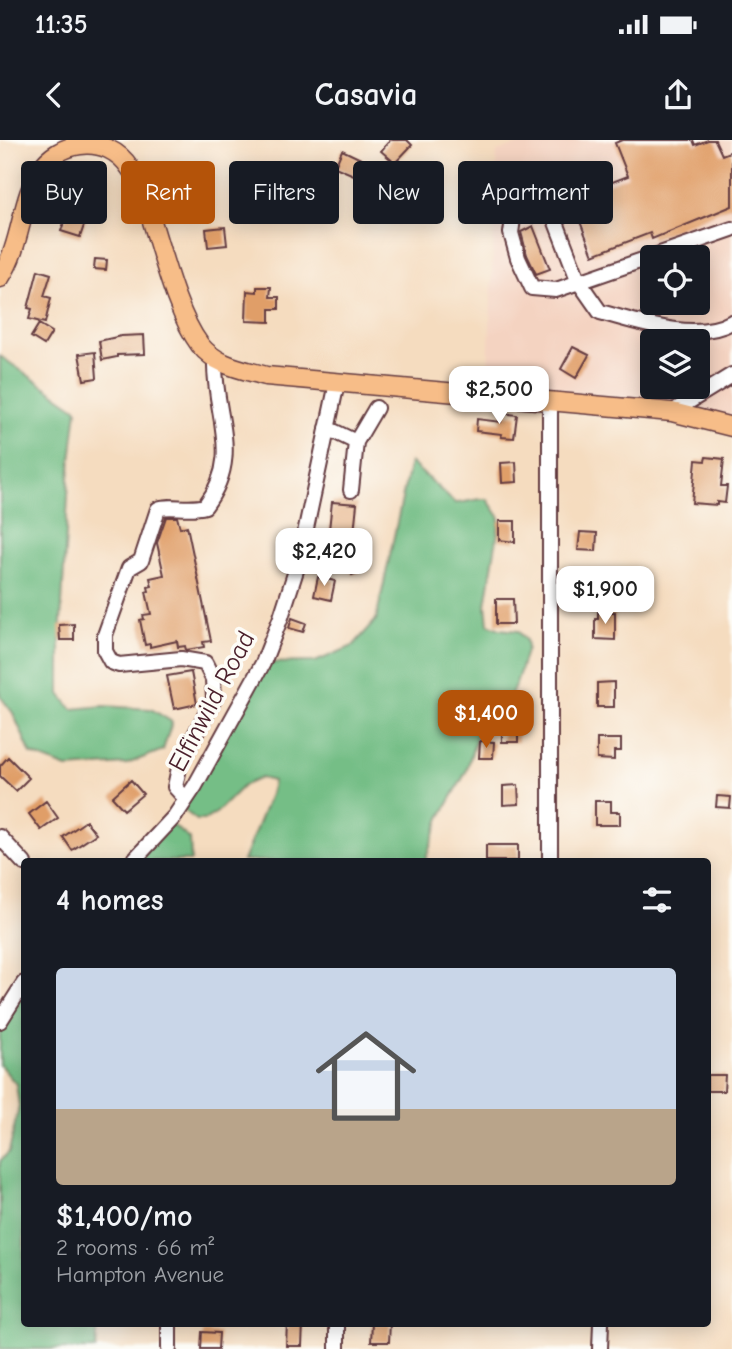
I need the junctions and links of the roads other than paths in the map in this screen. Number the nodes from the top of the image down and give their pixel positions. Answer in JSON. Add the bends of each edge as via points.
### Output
{"nodes":[{"id":1,"x":732,"y":229,"type":"edge"},
{"id":2,"x":0,"y":278,"type":"edge"},
{"id":3,"x":579,"y":282,"type":"junction"},
{"id":4,"x":732,"y":322,"type":"edge"},
{"id":5,"x":215,"y":359,"type":"junction"},
{"id":6,"x":732,"y":375,"type":"edge"},
{"id":7,"x":337,"y":383,"type":"junction"},
{"id":8,"x":550,"y":403,"type":"junction"},
{"id":9,"x":376,"y":408,"type":"dead end"},
{"id":10,"x":671,"y":412,"type":"junction"},
{"id":11,"x":732,"y":427,"type":"edge"},
{"id":12,"x":327,"y":428,"type":"junction"},
{"id":13,"x":356,"y":442,"type":"junction"},
{"id":14,"x":351,"y":490,"type":"dead end"},
{"id":15,"x":186,"y":799,"type":"junction"},
{"id":16,"x":0,"y":837,"type":"edge"},
{"id":17,"x":136,"y":858,"type":"edge"},
{"id":18,"x":550,"y":858,"type":"edge"},
{"id":19,"x":21,"y":860,"type":"edge"},
{"id":20,"x":21,"y":988,"type":"edge"},
{"id":21,"x":0,"y":1021,"type":"edge"},
{"id":22,"x":169,"y":1327,"type":"edge"},
{"id":23,"x":337,"y":1327,"type":"edge"},
{"id":24,"x":601,"y":1327,"type":"edge"},
{"id":25,"x":169,"y":1349,"type":"edge"},
{"id":26,"x":337,"y":1349,"type":"edge"},
{"id":27,"x":600,"y":1349,"type":"edge"}],
"edges":[{"from":1,"to":3,"type":"street"},
{"from":2,"to":5,"type":"main road","via":[[16,248],[41,167],[71,146],[111,150],[132,170],[192,333]]},
{"from":3,"to":3,"type":"street","via":[[547,199],[538,195],[515,205],[512,233],[532,288],[556,290]]},
{"from":3,"to":4,"type":"street","via":[[600,312],[670,330],[720,328]]},
{"from":5,"to":7,"type":"main road","via":[[266,376]]},
{"from":5,"to":15,"type":"street","via":[[225,440],[218,489],[205,506],[158,509],[141,561],[129,568],[105,635],[111,662],[181,659],[205,663],[213,679],[215,699],[180,763],[175,787]]},
{"from":6,"to":10,"type":"street"},
{"from":7,"to":8,"type":"main road"},
{"from":7,"to":12,"type":"street","name":"Elfinwild Road"},
{"from":8,"to":10,"type":"main road"},
{"from":8,"to":18,"type":"street"},
{"from":9,"to":13,"type":"street"},
{"from":10,"to":11,"type":"main road"},
{"from":12,"to":13,"type":"street"},
{"from":12,"to":15,"type":"street","name":"Elfinwild Road","via":[[299,561],[281,617],[263,663]]},
{"from":13,"to":14,"type":"street"},
{"from":15,"to":17,"type":"street","name":"Elfinwild Road"},
{"from":16,"to":19,"type":"street"},
{"from":20,"to":21,"type":"street"},
{"from":22,"to":25,"type":"street"},
{"from":23,"to":26,"type":"street"},
{"from":24,"to":27,"type":"street"}]}
